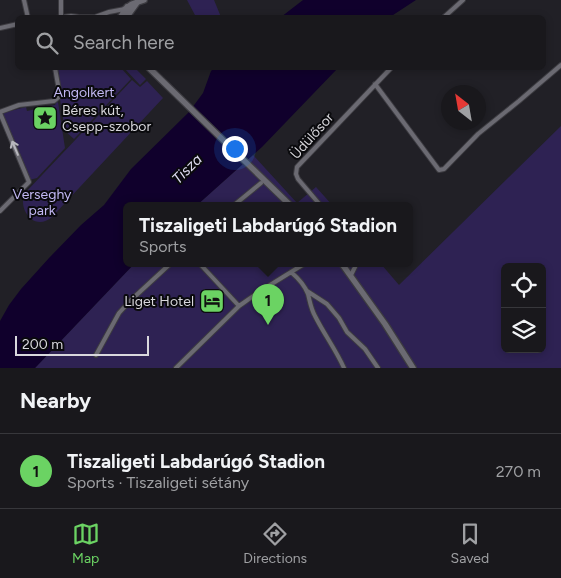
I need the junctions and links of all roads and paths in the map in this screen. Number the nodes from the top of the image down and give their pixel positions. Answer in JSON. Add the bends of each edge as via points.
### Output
{"nodes":[{"id":1,"x":24,"y":0,"type":"edge"},
{"id":2,"x":61,"y":0,"type":"edge"},
{"id":3,"x":463,"y":0,"type":"edge"},
{"id":4,"x":139,"y":1,"type":"edge"},
{"id":5,"x":124,"y":9,"type":"junction"},
{"id":6,"x":112,"y":12,"type":"junction"},
{"id":7,"x":27,"y":15,"type":"edge"},
{"id":8,"x":58,"y":15,"type":"edge"},
{"id":9,"x":102,"y":15,"type":"edge"},
{"id":10,"x":117,"y":15,"type":"edge"},
{"id":11,"x":121,"y":15,"type":"edge"},
{"id":12,"x":128,"y":15,"type":"edge"},
{"id":13,"x":446,"y":15,"type":"edge"},
{"id":14,"x":15,"y":25,"type":"edge"},
{"id":15,"x":0,"y":28,"type":"edge"},
{"id":16,"x":561,"y":65,"type":"edge"},
{"id":17,"x":55,"y":70,"type":"edge"},
{"id":18,"x":151,"y":70,"type":"edge"},
{"id":19,"x":389,"y":70,"type":"edge"},
{"id":20,"x":375,"y":84,"type":"junction"},
{"id":21,"x":0,"y":113,"type":"edge"},
{"id":22,"x":261,"y":180,"type":"junction"},
{"id":23,"x":237,"y":202,"type":"edge"},
{"id":24,"x":286,"y":202,"type":"edge"},
{"id":25,"x":318,"y":202,"type":"edge"},
{"id":26,"x":0,"y":211,"type":"edge"},
{"id":27,"x":167,"y":267,"type":"edge"},
{"id":28,"x":203,"y":267,"type":"edge"},
{"id":29,"x":300,"y":267,"type":"edge"},
{"id":30,"x":344,"y":267,"type":"edge"},
{"id":31,"x":355,"y":267,"type":"edge"},
{"id":32,"x":292,"y":272,"type":"junction"},
{"id":33,"x":351,"y":276,"type":"junction"},
{"id":34,"x":307,"y":291,"type":"junction"},
{"id":35,"x":239,"y":306,"type":"junction"},
{"id":36,"x":96,"y":355,"type":"dead end"},
{"id":37,"x":176,"y":368,"type":"edge"},
{"id":38,"x":344,"y":368,"type":"edge"},
{"id":39,"x":378,"y":368,"type":"edge"},
{"id":40,"x":413,"y":368,"type":"edge"}],
"edges":[{"from":1,"to":7,"type":"street"},
{"from":2,"to":8,"type":"street"},
{"from":3,"to":13,"type":"street"},
{"from":4,"to":5,"type":"main road"},
{"from":4,"to":12,"type":"main road"},
{"from":5,"to":6,"type":"street"},
{"from":5,"to":11,"type":"main road"},
{"from":6,"to":9,"type":"street"},
{"from":6,"to":10,"type":"street"},
{"from":14,"to":15,"type":"street"},
{"from":16,"to":20,"type":"street","via":[[439,170]]},
{"from":17,"to":21,"type":"street","via":[[60,96],[54,101],[19,105]]},
{"from":18,"to":22,"type":"main road"},
{"from":19,"to":20,"type":"street","name":"Üdülősor"},
{"from":20,"to":25,"type":"street","name":"Üdülősor","via":[[297,167],[298,179]]},
{"from":26,"to":21,"type":"street","one_way":true,"via":[[29,182]]},
{"from":22,"to":23,"type":"street"},
{"from":22,"to":24,"type":"main road"},
{"from":27,"to":36,"type":"street","via":[[119,313]]},
{"from":28,"to":35,"type":"street"},
{"from":29,"to":32,"type":"street"},
{"from":30,"to":33,"type":"main road"},
{"from":31,"to":33,"type":"street"},
{"from":32,"to":34,"type":"street"},
{"from":32,"to":35,"type":"street"},
{"from":33,"to":40,"type":"main road"},
{"from":34,"to":38,"type":"street","via":[[311,308]]},
{"from":34,"to":39,"type":"street","via":[[327,304]]},
{"from":35,"to":37,"type":"street"}]}
